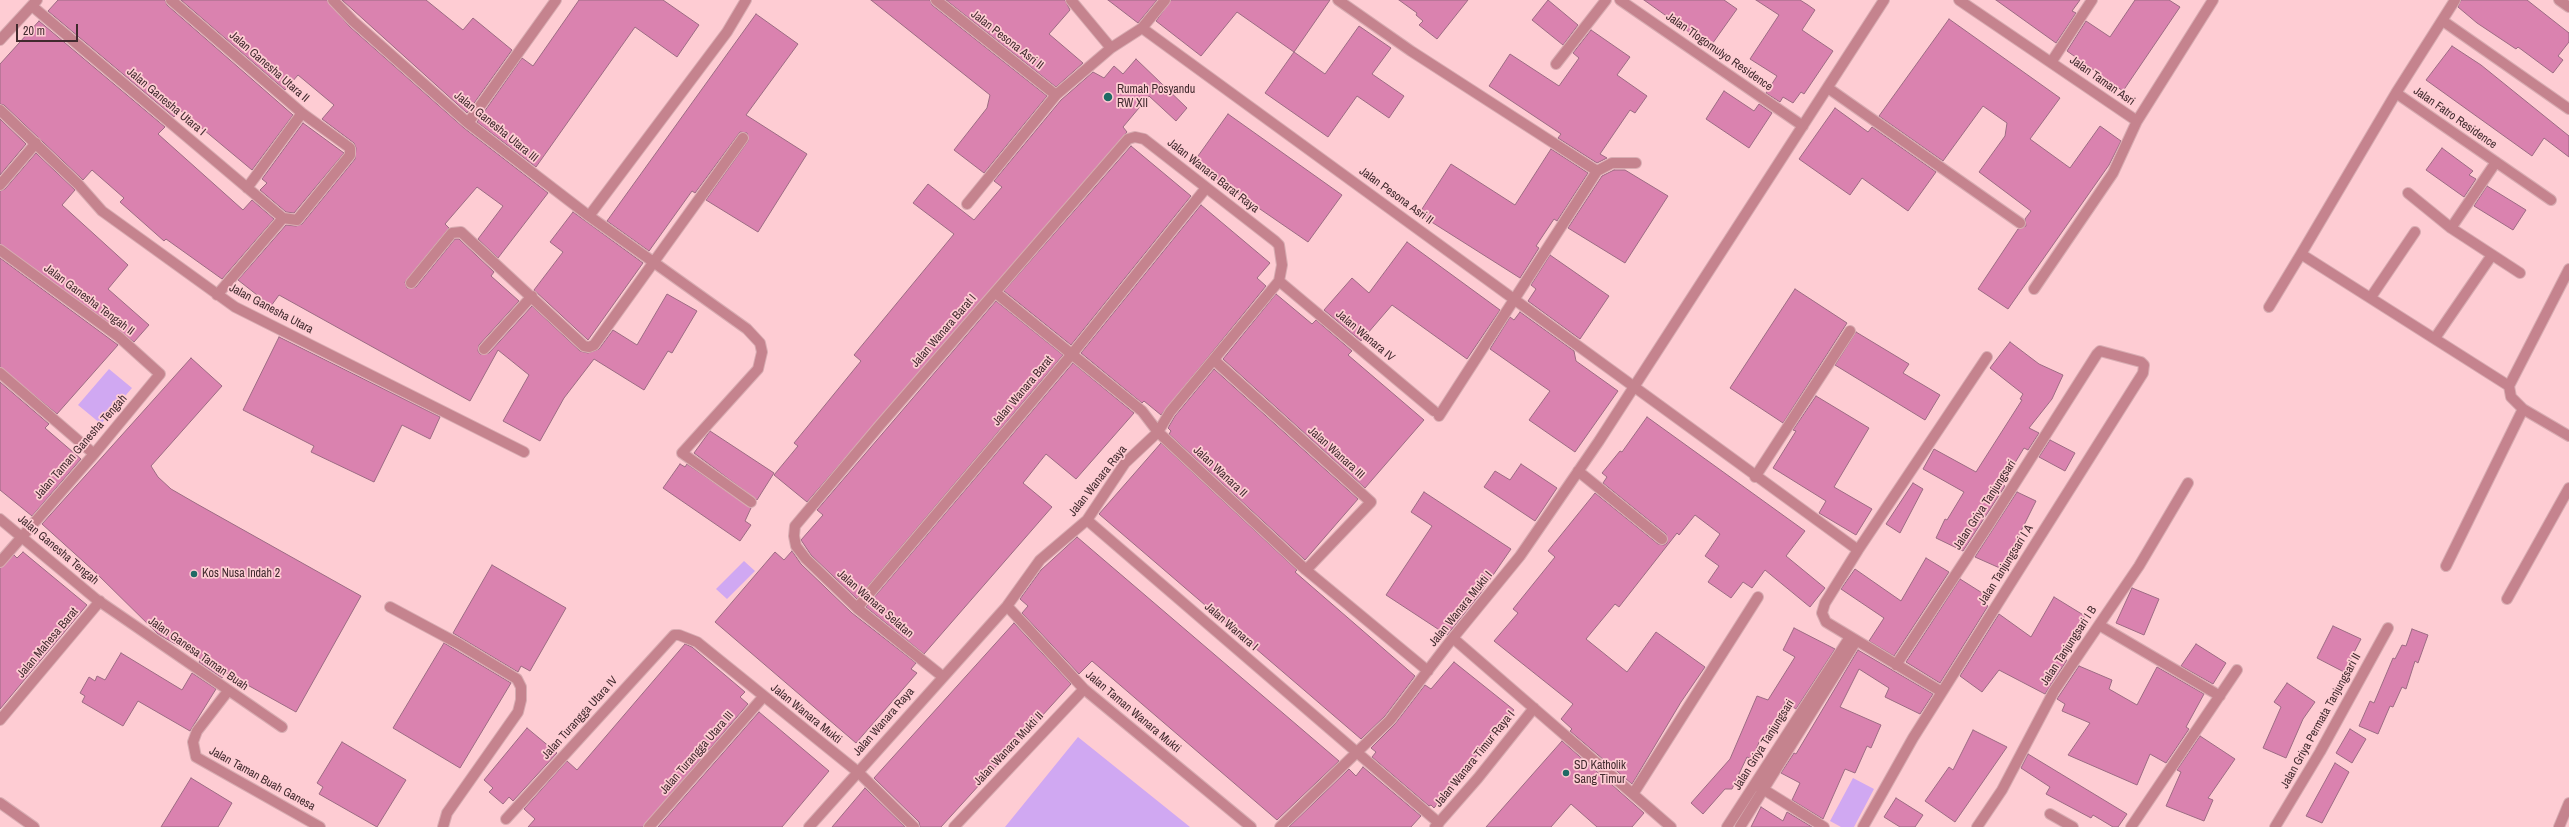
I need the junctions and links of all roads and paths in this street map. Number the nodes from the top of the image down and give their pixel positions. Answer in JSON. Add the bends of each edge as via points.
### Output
{"nodes":[{"id":1,"x":171,"y":0,"type":"edge"},
{"id":2,"x":333,"y":0,"type":"edge"},
{"id":3,"x":556,"y":0,"type":"edge"},
{"id":4,"x":746,"y":0,"type":"edge"},
{"id":5,"x":1071,"y":0,"type":"edge"},
{"id":6,"x":1165,"y":0,"type":"edge"},
{"id":7,"x":1338,"y":0,"type":"edge"},
{"id":8,"x":1606,"y":0,"type":"edge"},
{"id":9,"x":1620,"y":0,"type":"edge"},
{"id":10,"x":1884,"y":0,"type":"edge"},
{"id":11,"x":1959,"y":0,"type":"edge"},
{"id":12,"x":2092,"y":0,"type":"edge"},
{"id":13,"x":2213,"y":0,"type":"edge"},
{"id":14,"x":2455,"y":0,"type":"edge"},
{"id":15,"x":2559,"y":0,"type":"edge"},
{"id":16,"x":941,"y":2,"type":"edge"},
{"id":17,"x":35,"y":3,"type":"edge"},
{"id":18,"x":2569,"y":7,"type":"edge"},
{"id":19,"x":2442,"y":21,"type":"junction"},
{"id":20,"x":1142,"y":28,"type":"junction"},
{"id":21,"x":0,"y":40,"type":"edge"},
{"id":22,"x":1112,"y":48,"type":"junction"},
{"id":23,"x":2052,"y":61,"type":"junction"},
{"id":24,"x":1556,"y":64,"type":"dead end"},
{"id":25,"x":1828,"y":88,"type":"junction"},
{"id":26,"x":2396,"y":93,"type":"junction"},
{"id":27,"x":1056,"y":95,"type":"junction"},
{"id":28,"x":2569,"y":108,"type":"edge"},
{"id":29,"x":0,"y":110,"type":"edge"},
{"id":30,"x":302,"y":113,"type":"junction"},
{"id":31,"x":2137,"y":121,"type":"junction"},
{"id":32,"x":468,"y":123,"type":"junction"},
{"id":33,"x":1803,"y":126,"type":"junction"},
{"id":34,"x":743,"y":138,"type":"dead end"},
{"id":35,"x":1128,"y":139,"type":"joint"},
{"id":36,"x":36,"y":143,"type":"junction"},
{"id":37,"x":2496,"y":162,"type":"junction"},
{"id":38,"x":1636,"y":163,"type":"dead end"},
{"id":39,"x":1597,"y":171,"type":"junction"},
{"id":40,"x":0,"y":185,"type":"edge"},
{"id":41,"x":247,"y":188,"type":"junction"},
{"id":42,"x":1206,"y":188,"type":"junction"},
{"id":43,"x":2408,"y":193,"type":"dead end"},
{"id":44,"x":2551,"y":200,"type":"dead end"},
{"id":45,"x":967,"y":204,"type":"dead end"},
{"id":46,"x":589,"y":216,"type":"junction"},
{"id":47,"x":283,"y":218,"type":"junction"},
{"id":48,"x":2020,"y":223,"type":"dead end"},
{"id":49,"x":2451,"y":228,"type":"junction"},
{"id":50,"x":2415,"y":232,"type":"dead end"},
{"id":51,"x":0,"y":250,"type":"edge"},
{"id":52,"x":2301,"y":254,"type":"junction"},
{"id":53,"x":2492,"y":255,"type":"junction"},
{"id":54,"x":652,"y":261,"type":"junction"},
{"id":55,"x":2569,"y":269,"type":"edge"},
{"id":56,"x":2520,"y":273,"type":"dead end"},
{"id":57,"x":1279,"y":281,"type":"junction"},
{"id":58,"x":411,"y":283,"type":"dead end"},
{"id":59,"x":2034,"y":289,"type":"dead end"},
{"id":60,"x":996,"y":292,"type":"junction"},
{"id":61,"x":217,"y":295,"type":"junction"},
{"id":62,"x":532,"y":296,"type":"junction"},
{"id":63,"x":2371,"y":297,"type":"junction"},
{"id":64,"x":1515,"y":299,"type":"junction"},
{"id":65,"x":2269,"y":307,"type":"dead end"},
{"id":66,"x":1850,"y":331,"type":"dead end"},
{"id":67,"x":2435,"y":338,"type":"junction"},
{"id":68,"x":484,"y":349,"type":"dead end"},
{"id":69,"x":1072,"y":354,"type":"junction"},
{"id":70,"x":1987,"y":357,"type":"dead end"},
{"id":71,"x":2095,"y":357,"type":"joint"},
{"id":72,"x":1214,"y":360,"type":"junction"},
{"id":73,"x":0,"y":373,"type":"edge"},
{"id":74,"x":160,"y":374,"type":"joint"},
{"id":75,"x":1635,"y":385,"type":"junction"},
{"id":76,"x":2509,"y":386,"type":"junction"},
{"id":77,"x":2523,"y":409,"type":"junction"},
{"id":78,"x":1158,"y":432,"type":"junction"},
{"id":79,"x":2569,"y":436,"type":"edge"},
{"id":80,"x":524,"y":452,"type":"dead end"},
{"id":81,"x":94,"y":454,"type":"junction"},
{"id":82,"x":1578,"y":471,"type":"junction"},
{"id":83,"x":1755,"y":477,"type":"junction"},
{"id":84,"x":2188,"y":483,"type":"dead end"},
{"id":85,"x":2569,"y":488,"type":"edge"},
{"id":86,"x":751,"y":502,"type":"dead end"},
{"id":87,"x":0,"y":519,"type":"edge"},
{"id":88,"x":1088,"y":520,"type":"junction"},
{"id":89,"x":21,"y":537,"type":"junction"},
{"id":90,"x":1662,"y":539,"type":"dead end"},
{"id":91,"x":796,"y":546,"type":"joint"},
{"id":92,"x":1858,"y":550,"type":"junction"},
{"id":93,"x":0,"y":562,"type":"edge"},
{"id":94,"x":2446,"y":566,"type":"dead end"},
{"id":95,"x":1306,"y":570,"type":"junction"},
{"id":96,"x":1758,"y":597,"type":"dead end"},
{"id":97,"x":2507,"y":599,"type":"dead end"},
{"id":98,"x":100,"y":601,"type":"junction"},
{"id":99,"x":1007,"y":606,"type":"junction"},
{"id":100,"x":390,"y":607,"type":"dead end"},
{"id":101,"x":857,"y":608,"type":"junction"},
{"id":102,"x":2099,"y":624,"type":"junction"},
{"id":103,"x":2388,"y":628,"type":"dead end"},
{"id":104,"x":674,"y":635,"type":"joint"},
{"id":105,"x":1454,"y":639,"type":"junction"},
{"id":106,"x":1853,"y":639,"type":"junction"},
{"id":107,"x":1896,"y":665,"type":"junction"},
{"id":108,"x":2237,"y":670,"type":"dead end"},
{"id":109,"x":1428,"y":671,"type":"junction"},
{"id":110,"x":942,"y":676,"type":"junction"},
{"id":111,"x":1084,"y":689,"type":"junction"},
{"id":112,"x":228,"y":691,"type":"junction"},
{"id":113,"x":1942,"y":692,"type":"junction"},
{"id":114,"x":764,"y":696,"type":"junction"},
{"id":115,"x":2220,"y":696,"type":"junction"},
{"id":116,"x":1534,"y":708,"type":"junction"},
{"id":117,"x":0,"y":720,"type":"edge"},
{"id":118,"x":282,"y":727,"type":"dead end"},
{"id":119,"x":1358,"y":754,"type":"junction"},
{"id":120,"x":858,"y":772,"type":"junction"},
{"id":121,"x":1759,"y":787,"type":"junction"},
{"id":122,"x":1633,"y":794,"type":"junction"},
{"id":123,"x":0,"y":803,"type":"edge"},
{"id":124,"x":2569,"y":803,"type":"edge"},
{"id":125,"x":2050,"y":814,"type":"dead end"},
{"id":126,"x":506,"y":819,"type":"dead end"},
{"id":127,"x":1437,"y":825,"type":"edge"},
{"id":128,"x":34,"y":827,"type":"edge"},
{"id":129,"x":320,"y":827,"type":"edge"},
{"id":130,"x":443,"y":827,"type":"edge"},
{"id":131,"x":649,"y":827,"type":"edge"},
{"id":132,"x":809,"y":827,"type":"edge"},
{"id":133,"x":914,"y":827,"type":"edge"},
{"id":134,"x":954,"y":827,"type":"edge"},
{"id":135,"x":1251,"y":827,"type":"edge"},
{"id":136,"x":1280,"y":827,"type":"edge"},
{"id":137,"x":1671,"y":827,"type":"edge"},
{"id":138,"x":1727,"y":827,"type":"edge"},
{"id":139,"x":1740,"y":827,"type":"edge"},
{"id":140,"x":1824,"y":827,"type":"edge"},
{"id":141,"x":1864,"y":827,"type":"edge"},
{"id":142,"x":1977,"y":827,"type":"edge"},
{"id":143,"x":2073,"y":827,"type":"edge"},
{"id":144,"x":2131,"y":827,"type":"edge"},
{"id":145,"x":2275,"y":827,"type":"edge"},
{"id":146,"x":2559,"y":827,"type":"edge"}],
"edges":[{"from":1,"to":30,"type":"street","name":"Jalan Ganesha Utara II"},
{"from":2,"to":32,"type":"street","name":"Jalan Ganesha Utara III","via":[[353,21]]},
{"from":3,"to":32,"type":"street"},
{"from":4,"to":46,"type":"street","via":[[727,32]]},
{"from":5,"to":22,"type":"street"},
{"from":6,"to":20,"type":"street"},
{"from":7,"to":39,"type":"street","via":[[1417,55]]},
{"from":8,"to":24,"type":"street"},
{"from":9,"to":33,"type":"street","name":"Jalan Tlogomulyo Residence"},
{"from":10,"to":25,"type":"street","name":"Jalan Wanara Mukti I"},
{"from":11,"to":23,"type":"street","name":"Jalan Taman Asri"},
{"from":12,"to":23,"type":"street","name":"Jalan Taman Asri"},
{"from":13,"to":31,"type":"street"},
{"from":14,"to":19,"type":"street","name":"Jalan Fatro Residence"},
{"from":15,"to":18,"type":"street"},
{"from":16,"to":27,"type":"street","name":"Jalan Pesona Asri II"},
{"from":17,"to":21,"type":"street"},
{"from":17,"to":41,"type":"street","name":"Jalan Ganesha Utara I"},
{"from":19,"to":26,"type":"street","name":"Jalan Fatro Residence"},
{"from":19,"to":28,"type":"street"},
{"from":20,"to":22,"type":"street"},
{"from":20,"to":64,"type":"street","name":"Jalan Pesona Asri II"},
{"from":22,"to":27,"type":"street"},
{"from":23,"to":31,"type":"street","name":"Jalan Taman Asri"},
{"from":25,"to":33,"type":"street","name":"Jalan Wanara Mukti I"},
{"from":25,"to":48,"type":"street"},
{"from":26,"to":37,"type":"street","name":"Jalan Fatro Residence"},
{"from":26,"to":52,"type":"street"},
{"from":27,"to":45,"type":"street"},
{"from":29,"to":36,"type":"street","name":"Jalan Ganesha Utara"},
{"from":30,"to":41,"type":"street"},
{"from":30,"to":47,"type":"street","name":"Jalan Ganesha Utara II","via":[[351,151],[297,220]]},
{"from":31,"to":59,"type":"street","via":[[2113,173]]},
{"from":32,"to":46,"type":"street","name":"Jalan Ganesha Utara III"},
{"from":33,"to":75,"type":"street","name":"Jalan Wanara Mukti I"},
{"from":34,"to":54,"type":"street"},
{"from":35,"to":42,"type":"street","name":"Jalan Wanara Barat Raya","via":[[1144,139]]},
{"from":35,"to":60,"type":"street","name":"Jalan Wanara Barat I"},
{"from":36,"to":40,"type":"street"},
{"from":36,"to":61,"type":"street","name":"Jalan Ganesha Utara","via":[[79,184],[102,211]]},
{"from":37,"to":44,"type":"street","name":"Jalan Fatro Residence"},
{"from":37,"to":49,"type":"street"},
{"from":38,"to":39,"type":"street","via":[[1612,163]]},
{"from":39,"to":64,"type":"street"},
{"from":41,"to":47,"type":"street","name":"Jalan Ganesha Utara I"},
{"from":42,"to":57,"type":"street","name":"Jalan Wanara Barat Raya","via":[[1279,245],[1282,265]]},
{"from":42,"to":69,"type":"street","name":"Jalan Wanara Barat"},
{"from":43,"to":49,"type":"street"},
{"from":46,"to":54,"type":"street","name":"Jalan Ganesha Utara III"},
{"from":47,"to":61,"type":"street"},
{"from":49,"to":53,"type":"street"},
{"from":50,"to":63,"type":"street"},
{"from":51,"to":74,"type":"street","name":"Jalan Ganesha Tengah II","via":[[119,337]]},
{"from":52,"to":63,"type":"street"},
{"from":52,"to":65,"type":"street"},
{"from":53,"to":56,"type":"street"},
{"from":53,"to":67,"type":"street"},
{"from":54,"to":62,"type":"street","via":[[594,344],[589,347],[584,346]]},
{"from":54,"to":86,"type":"street","name":"Jalan Ganesha Utara III","via":[[747,329],[760,343],[762,352],[758,369],[682,453]]},
{"from":55,"to":76,"type":"street"},
{"from":57,"to":64,"type":"street","name":"Jalan Wanara IV","via":[[1437,414]]},
{"from":57,"to":72,"type":"street","name":"Jalan Wanara Raya"},
{"from":58,"to":62,"type":"street","via":[[452,233],[462,232]]},
{"from":60,"to":69,"type":"street","name":"Jalan Wanara II"},
{"from":60,"to":91,"type":"street","name":"Jalan Wanara Barat I","via":[[795,526]]},
{"from":61,"to":80,"type":"street","name":"Jalan Ganesha Utara","via":[[235,307]]},
{"from":62,"to":68,"type":"street"},
{"from":63,"to":67,"type":"street"},
{"from":64,"to":75,"type":"street","name":"Jalan Pesona Asri II"},
{"from":66,"to":83,"type":"street"},
{"from":67,"to":76,"type":"street"},
{"from":69,"to":78,"type":"street","name":"Jalan Wanara II","via":[[1142,411]]},
{"from":69,"to":101,"type":"street","name":"Jalan Wanara Barat"},
{"from":70,"to":92,"type":"street"},
{"from":71,"to":107,"type":"street","name":"Jalan Griya Tanjungsari"},
{"from":71,"to":113,"type":"street","name":"Jalan Tanjungsari I A","via":[[2100,351],[2142,362],[2144,369]]},
{"from":72,"to":78,"type":"street","name":"Jalan Wanara Raya","via":[[1170,412]]},
{"from":72,"to":95,"type":"street","name":"Jalan Wanara III","via":[[1371,502]]},
{"from":73,"to":81,"type":"street"},
{"from":74,"to":81,"type":"street","name":"Jalan Taman Ganesha Tengah"},
{"from":75,"to":82,"type":"street","name":"Jalan Wanara Mukti I"},
{"from":75,"to":83,"type":"street","name":"Jalan Pesona Asri II"},
{"from":76,"to":77,"type":"street","via":[[2511,397]]},
{"from":77,"to":79,"type":"street"},
{"from":77,"to":94,"type":"street"},
{"from":78,"to":88,"type":"street","name":"Jalan Wanara Raya","via":[[1125,463]]},
{"from":78,"to":95,"type":"street","name":"Jalan Wanara II"},
{"from":81,"to":89,"type":"street","name":"Jalan Taman Ganesha Tengah"},
{"from":82,"to":90,"type":"street"},
{"from":82,"to":105,"type":"street","name":"Jalan Wanara Mukti I","via":[[1520,556]]},
{"from":83,"to":92,"type":"street","name":"Jalan Pesona Asri II"},
{"from":84,"to":102,"type":"street","name":"Jalan Tanjungsari I B","via":[[2139,566]]},
{"from":85,"to":97,"type":"street"},
{"from":87,"to":89,"type":"street","name":"Jalan Ganesha Tengah"},
{"from":88,"to":99,"type":"street","name":"Jalan Wanara Raya","via":[[1040,560]]},
{"from":88,"to":119,"type":"street","name":"Jalan Wanara I"},
{"from":89,"to":93,"type":"street","name":"Jalan Taman Ganesha Tengah"},
{"from":89,"to":98,"type":"street","name":"Jalan Ganesha Tengah"},
{"from":91,"to":101,"type":"street","name":"Jalan Wanara Selatan"},
{"from":92,"to":106,"type":"street","via":[[1825,603],[1822,613],[1826,622]]},
{"from":95,"to":109,"type":"street","name":"Jalan Wanara II"},
{"from":96,"to":122,"type":"street"},
{"from":98,"to":112,"type":"street","name":"Jalan Ganesa Taman Buah"},
{"from":98,"to":117,"type":"street","name":"Jalan Mahesa Barat"},
{"from":99,"to":110,"type":"street","name":"Jalan Wanara Raya"},
{"from":99,"to":111,"type":"street","name":"Jalan Taman Wanara Mukti"},
{"from":100,"to":130,"type":"street","via":[[517,679],[521,687],[518,712],[447,813]]},
{"from":101,"to":110,"type":"street","name":"Jalan Wanara Selatan"},
{"from":102,"to":115,"type":"street"},
{"from":102,"to":142,"type":"street","name":"Jalan Tanjungsari I B","via":[[2054,691],[2002,790]]},
{"from":103,"to":145,"type":"street","name":"Jalan Griya Permata Tanjungsari II","via":[[2320,752]]},
{"from":104,"to":114,"type":"street","name":"Jalan Wanara Mukti","via":[[686,636],[697,642]]},
{"from":104,"to":126,"type":"street","name":"Jalan Turangga Utara IV"},
{"from":105,"to":109,"type":"street","name":"Jalan Wanara Mukti I"},
{"from":105,"to":116,"type":"street"},
{"from":106,"to":107,"type":"street"},
{"from":106,"to":121,"type":"street","name":"Jalan Griya Tanjungsari"},
{"from":107,"to":113,"type":"street"},
{"from":108,"to":115,"type":"street"},
{"from":109,"to":119,"type":"street","name":"Jalan Wanara Mukti I","via":[[1390,720]]},
{"from":110,"to":120,"type":"street","name":"Jalan Wanara Raya"},
{"from":111,"to":134,"type":"street","name":"Jalan Wanara Mukti II"},
{"from":111,"to":135,"type":"street","name":"Jalan Taman Wanara Mukti"},
{"from":112,"to":118,"type":"street","name":"Jalan Ganesa Taman Buah"},
{"from":112,"to":129,"type":"street","name":"Jalan Taman Buah Ganesa","via":[[197,731],[193,742],[196,757]]},
{"from":113,"to":141,"type":"street","name":"Jalan Tanjungsari I A","via":[[1913,738]]},
{"from":114,"to":120,"type":"street","name":"Jalan Wanara Mukti"},
{"from":114,"to":131,"type":"street","name":"Jalan Turangga Utara III"},
{"from":115,"to":144,"type":"street"},
{"from":116,"to":122,"type":"street"},
{"from":116,"to":127,"type":"street","name":"Jalan Wanara Timur Raya I"},
{"from":119,"to":127,"type":"street","name":"Jalan Wanara I"},
{"from":119,"to":136,"type":"street","name":"Jalan Wanara Mukti I"},
{"from":120,"to":132,"type":"street","name":"Jalan Wanara Raya"},
{"from":120,"to":133,"type":"street","name":"Jalan Wanara Mukti"},
{"from":121,"to":138,"type":"street","name":"Jalan Griya Tanjungsari"},
{"from":121,"to":139,"type":"street","name":"Jalan Griya Tanjungsari"},
{"from":121,"to":140,"type":"street"},
{"from":122,"to":137,"type":"street"},
{"from":123,"to":128,"type":"street"},
{"from":124,"to":146,"type":"street"},
{"from":125,"to":143,"type":"street"}]}
